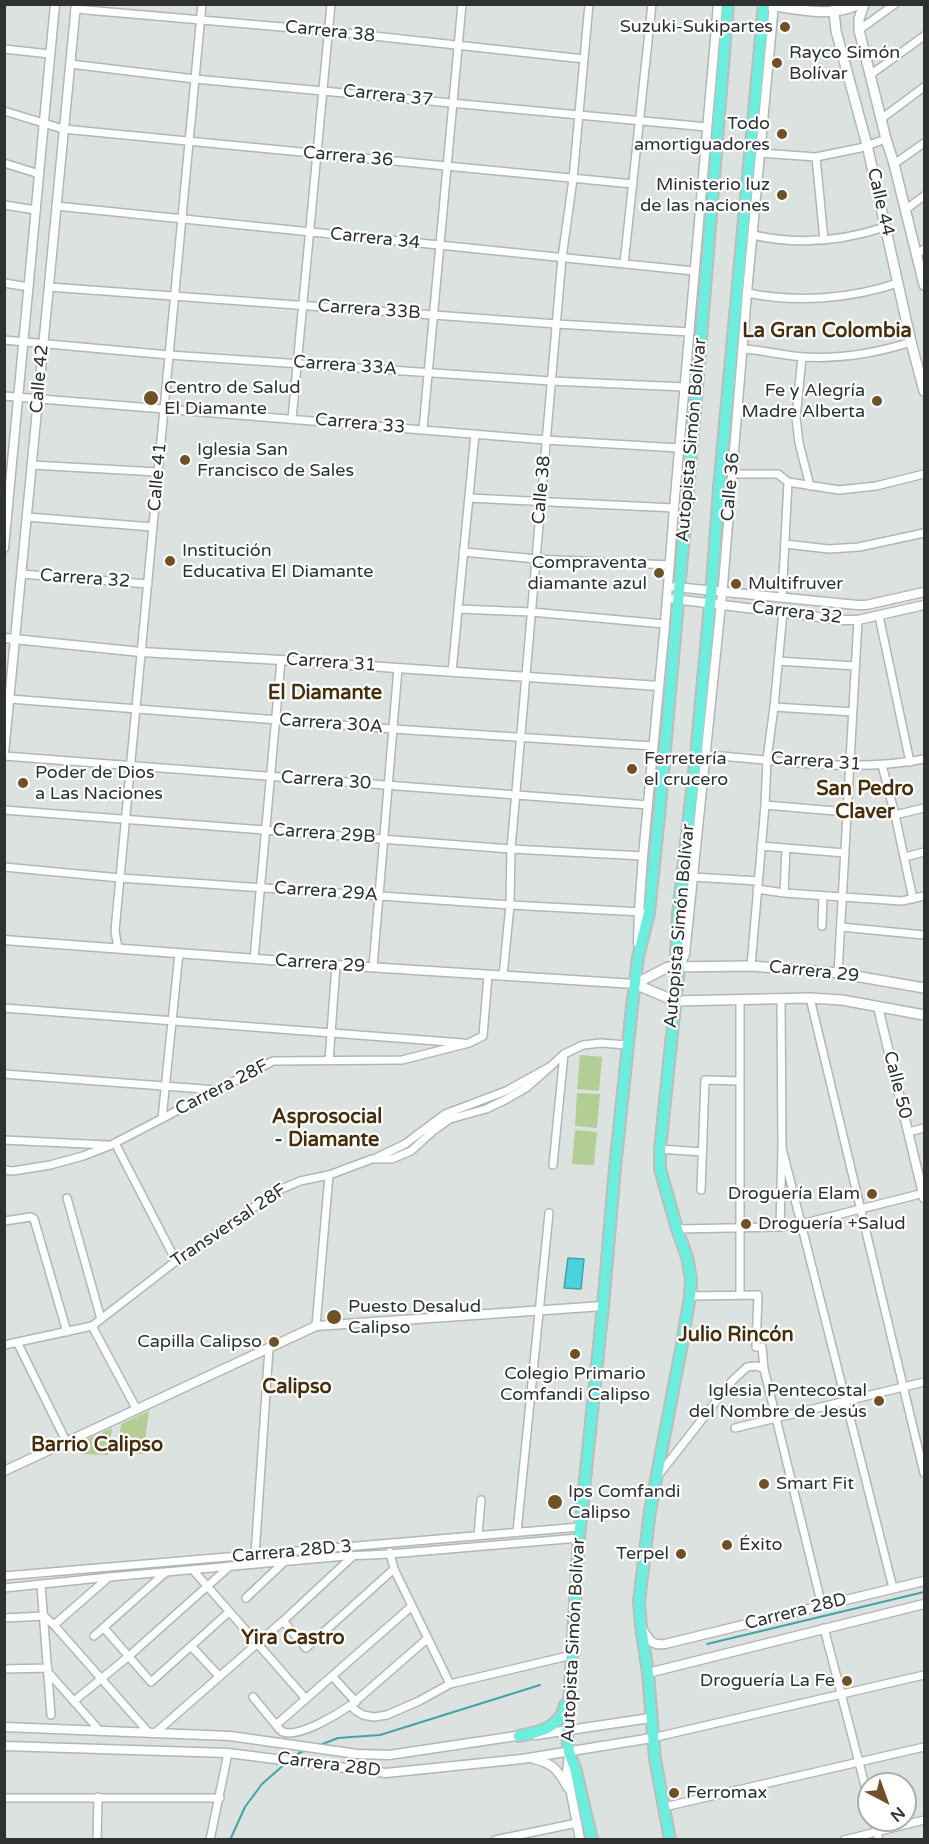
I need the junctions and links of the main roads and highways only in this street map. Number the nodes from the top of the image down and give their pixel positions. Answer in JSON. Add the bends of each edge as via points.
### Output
{"nodes":[{"id":1,"x":728,"y":4,"type":"edge"},
{"id":2,"x":859,"y":4,"type":"edge"},
{"id":3,"x":864,"y":4,"type":"edge"},
{"id":4,"x":767,"y":5,"type":"edge"},
{"id":5,"x":835,"y":8,"type":"edge"},
{"id":6,"x":921,"y":251,"type":"edge"},
{"id":7,"x":924,"y":285,"type":"edge"},
{"id":8,"x":924,"y":391,"type":"edge"},
{"id":9,"x":719,"y":488,"type":"junction"},
{"id":10,"x":729,"y":502,"type":"road end"},
{"id":11,"x":679,"y":967,"type":"junction"},
{"id":12,"x":635,"y":984,"type":"junction"},
{"id":13,"x":924,"y":988,"type":"edge"},
{"id":14,"x":675,"y":1001,"type":"junction"},
{"id":15,"x":924,"y":1015,"type":"edge"},
{"id":16,"x":569,"y":1684,"type":"junction"},
{"id":17,"x":519,"y":1736,"type":"road end"},
{"id":18,"x":670,"y":1837,"type":"edge"},
{"id":19,"x":592,"y":1839,"type":"edge"}],
"edges":[{"from":1,"to":12,"type":"highway","name":"Autopista Simón Bolívar","via":[[717,73],[701,343],[677,535],[665,747]]},
{"from":2,"to":5,"type":"main road","via":[[849,9]]},
{"from":3,"to":6,"type":"main road","name":"Calle 44","via":[[859,30],[885,139]]},
{"from":4,"to":5,"type":"main road"},
{"from":4,"to":9,"type":"highway","name":"Autopista Simón Bolívar"},
{"from":5,"to":8,"type":"main road","name":"Calle 44","via":[[836,31]]},
{"from":6,"to":7,"type":"main road","name":"Calle 44"},
{"from":9,"to":10,"type":"highway"},
{"from":9,"to":11,"type":"highway","name":"Autopista Simón Bolívar","via":[[717,592],[678,914]]},
{"from":11,"to":12,"type":"main road","name":"Carrera 29","via":[[668,967]]},
{"from":11,"to":13,"type":"main road","name":"Carrera 29","via":[[751,966],[838,973]]},
{"from":11,"to":14,"type":"highway","name":"Autopista Simón Bolívar"},
{"from":12,"to":14,"type":"main road","name":"Carrera 29"},
{"from":12,"to":16,"type":"highway","name":"Autopista Simón Bolívar","via":[[580,1533]]},
{"from":14,"to":15,"type":"main road","name":"Carrera 29","via":[[810,998]]},
{"from":14,"to":18,"type":"highway","name":"Autopista Simón Bolívar","via":[[660,1169],[687,1257],[690,1296],[656,1479],[639,1602],[654,1759]]},
{"from":16,"to":17,"type":"highway","via":[[564,1709],[557,1720],[542,1731]]},
{"from":16,"to":19,"type":"highway","name":"Autopista Simón Bolívar","via":[[569,1752]]}]}
